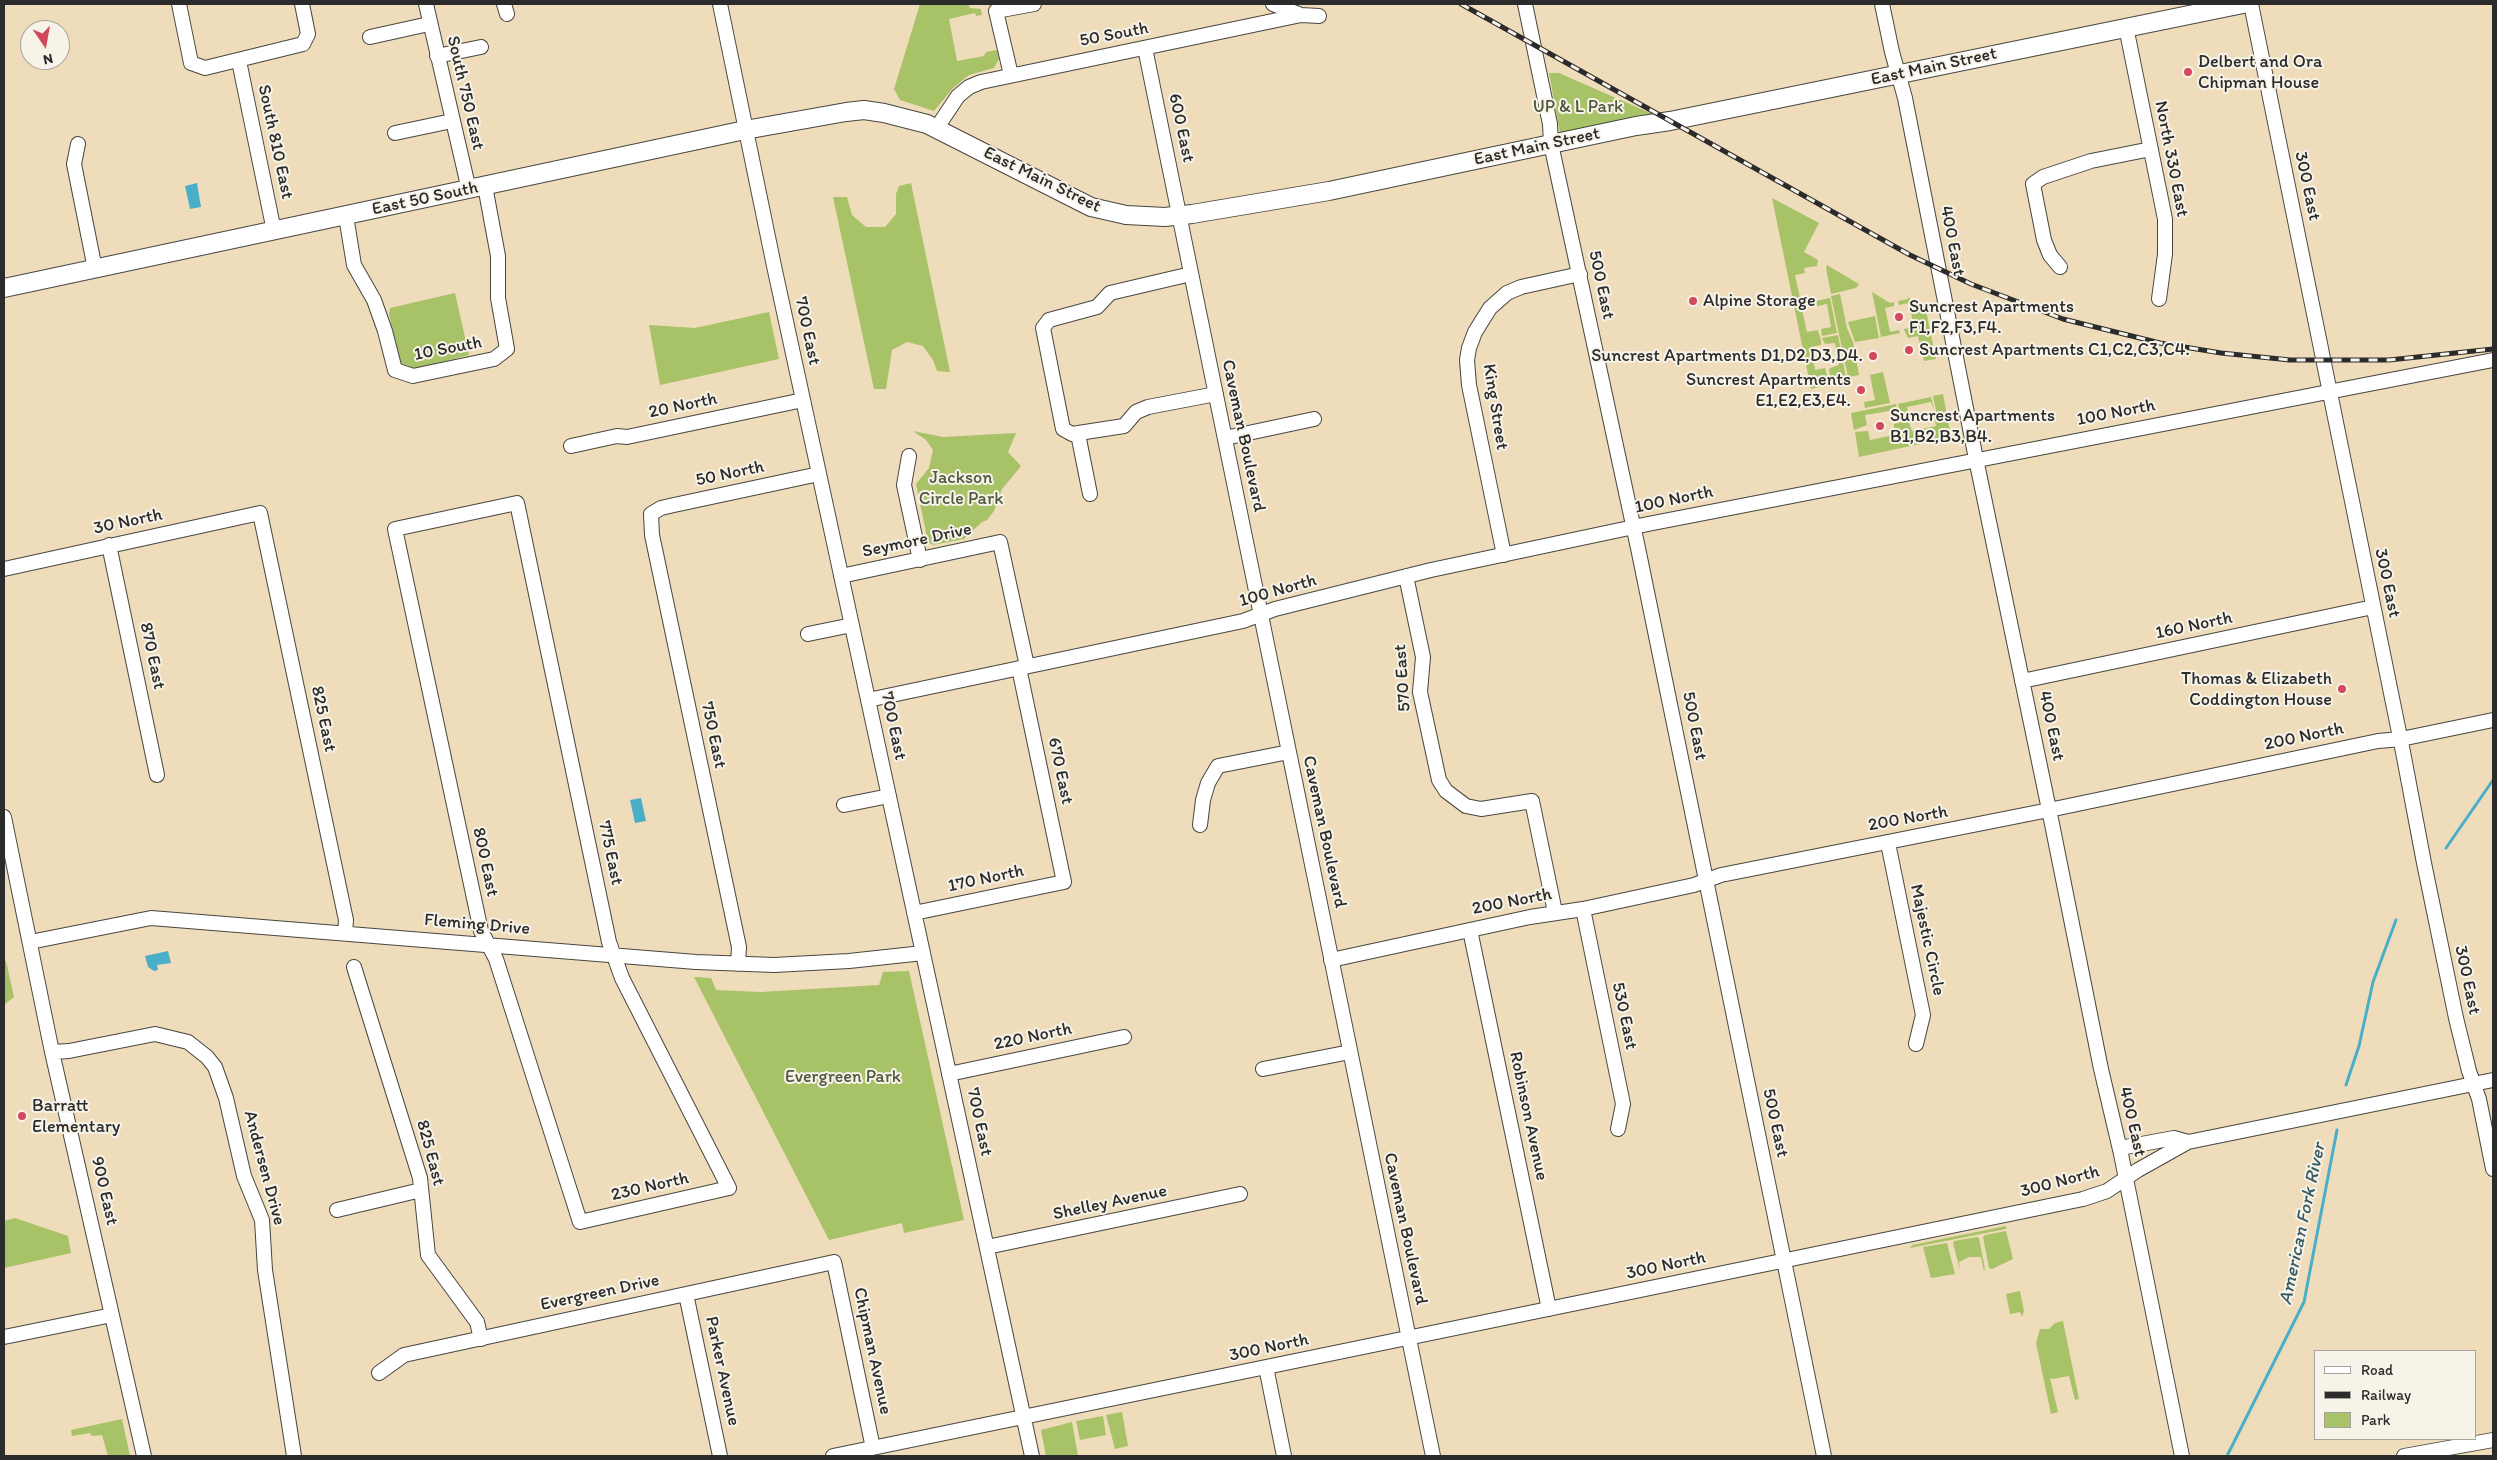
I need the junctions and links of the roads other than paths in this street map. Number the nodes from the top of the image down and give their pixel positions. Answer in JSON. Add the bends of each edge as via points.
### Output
{"nodes":[{"id":1,"x":178,"y":4,"type":"edge"},
{"id":2,"x":302,"y":4,"type":"edge"},
{"id":3,"x":426,"y":4,"type":"edge"},
{"id":4,"x":720,"y":4,"type":"edge"},
{"id":5,"x":1034,"y":4,"type":"edge"},
{"id":6,"x":1272,"y":4,"type":"edge"},
{"id":7,"x":1525,"y":4,"type":"edge"},
{"id":8,"x":1882,"y":4,"type":"edge"},
{"id":9,"x":2243,"y":4,"type":"edge"},
{"id":10,"x":2251,"y":4,"type":"edge"},
{"id":11,"x":1301,"y":15,"type":"junction"},
{"id":12,"x":1319,"y":16,"type":"dead end"},
{"id":13,"x":429,"y":24,"type":"junction"},
{"id":14,"x":2126,"y":27,"type":"junction"},
{"id":15,"x":370,"y":37,"type":"dead end"},
{"id":16,"x":481,"y":47,"type":"dead end"},
{"id":17,"x":1146,"y":48,"type":"junction"},
{"id":18,"x":437,"y":56,"type":"junction"},
{"id":19,"x":239,"y":61,"type":"junction"},
{"id":20,"x":1898,"y":74,"type":"junction"},
{"id":21,"x":1011,"y":75,"type":"junction"},
{"id":22,"x":846,"y":112,"type":"joint"},
{"id":23,"x":452,"y":121,"type":"junction"},
{"id":24,"x":936,"y":129,"type":"junction"},
{"id":25,"x":745,"y":130,"type":"junction"},
{"id":26,"x":395,"y":134,"type":"dead end"},
{"id":27,"x":78,"y":144,"type":"dead end"},
{"id":28,"x":1551,"y":144,"type":"junction"},
{"id":29,"x":2151,"y":148,"type":"junction"},
{"id":30,"x":477,"y":188,"type":"junction"},
{"id":31,"x":346,"y":216,"type":"junction"},
{"id":32,"x":1180,"y":216,"type":"junction"},
{"id":33,"x":274,"y":231,"type":"junction"},
{"id":34,"x":2060,"y":267,"type":"dead end"},
{"id":35,"x":94,"y":269,"type":"junction"},
{"id":36,"x":1191,"y":274,"type":"junction"},
{"id":37,"x":1580,"y":274,"type":"junction"},
{"id":38,"x":4,"y":288,"type":"edge"},
{"id":39,"x":2159,"y":299,"type":"dead end"},
{"id":40,"x":507,"y":349,"type":"joint"},
{"id":41,"x":2493,"y":360,"type":"edge"},
{"id":42,"x":2330,"y":390,"type":"junction"},
{"id":43,"x":1216,"y":394,"type":"junction"},
{"id":44,"x":803,"y":400,"type":"junction"},
{"id":45,"x":1314,"y":419,"type":"dead end"},
{"id":46,"x":1075,"y":434,"type":"junction"},
{"id":47,"x":1225,"y":438,"type":"junction"},
{"id":48,"x":570,"y":446,"type":"dead end"},
{"id":49,"x":909,"y":456,"type":"dead end"},
{"id":50,"x":1976,"y":459,"type":"junction"},
{"id":51,"x":819,"y":474,"type":"junction"},
{"id":52,"x":1090,"y":494,"type":"dead end"},
{"id":53,"x":260,"y":513,"type":"joint"},
{"id":54,"x":651,"y":514,"type":"joint"},
{"id":55,"x":1634,"y":528,"type":"junction"},
{"id":56,"x":395,"y":529,"type":"joint"},
{"id":57,"x":1000,"y":542,"type":"joint"},
{"id":58,"x":109,"y":545,"type":"junction"},
{"id":59,"x":1504,"y":555,"type":"junction"},
{"id":60,"x":920,"y":560,"type":"junction"},
{"id":61,"x":4,"y":569,"type":"edge"},
{"id":62,"x":841,"y":576,"type":"junction"},
{"id":63,"x":1406,"y":576,"type":"junction"},
{"id":64,"x":2373,"y":607,"type":"junction"},
{"id":65,"x":1261,"y":614,"type":"junction"},
{"id":66,"x":852,"y":626,"type":"junction"},
{"id":67,"x":808,"y":634,"type":"dead end"},
{"id":68,"x":1023,"y":667,"type":"junction"},
{"id":69,"x":2022,"y":681,"type":"junction"},
{"id":70,"x":868,"y":700,"type":"junction"},
{"id":71,"x":2493,"y":720,"type":"edge"},
{"id":72,"x":2401,"y":739,"type":"junction"},
{"id":73,"x":1289,"y":752,"type":"junction"},
{"id":74,"x":157,"y":775,"type":"dead end"},
{"id":75,"x":889,"y":796,"type":"junction"},
{"id":76,"x":844,"y":805,"type":"dead end"},
{"id":77,"x":2049,"y":810,"type":"junction"},
{"id":78,"x":4,"y":817,"type":"edge"},
{"id":79,"x":1200,"y":825,"type":"dead end"},
{"id":80,"x":1888,"y":843,"type":"junction"},
{"id":81,"x":1706,"y":881,"type":"junction"},
{"id":82,"x":1064,"y":882,"type":"joint"},
{"id":83,"x":1583,"y":910,"type":"junction"},
{"id":84,"x":1555,"y":912,"type":"junction"},
{"id":85,"x":914,"y":913,"type":"junction"},
{"id":86,"x":1470,"y":930,"type":"junction"},
{"id":87,"x":345,"y":933,"type":"junction"},
{"id":88,"x":30,"y":942,"type":"junction"},
{"id":89,"x":488,"y":945,"type":"junction"},
{"id":90,"x":923,"y":953,"type":"junction"},
{"id":91,"x":614,"y":956,"type":"junction"},
{"id":92,"x":1331,"y":960,"type":"junction"},
{"id":93,"x":738,"y":964,"type":"junction"},
{"id":94,"x":354,"y":967,"type":"dead end"},
{"id":95,"x":1124,"y":1037,"type":"dead end"},
{"id":96,"x":1916,"y":1044,"type":"dead end"},
{"id":97,"x":52,"y":1052,"type":"junction"},
{"id":98,"x":1350,"y":1052,"type":"junction"},
{"id":99,"x":1264,"y":1069,"type":"dead end"},
{"id":100,"x":949,"y":1074,"type":"junction"},
{"id":101,"x":2493,"y":1080,"type":"edge"},
{"id":102,"x":2474,"y":1084,"type":"junction"},
{"id":103,"x":1618,"y":1130,"type":"dead end"},
{"id":104,"x":2188,"y":1142,"type":"junction"},
{"id":105,"x":2120,"y":1148,"type":"junction"},
{"id":106,"x":2493,"y":1169,"type":"edge"},
{"id":107,"x":2126,"y":1178,"type":"junction"},
{"id":108,"x":729,"y":1188,"type":"joint"},
{"id":109,"x":421,"y":1190,"type":"junction"},
{"id":110,"x":1240,"y":1194,"type":"dead end"},
{"id":111,"x":337,"y":1210,"type":"dead end"},
{"id":112,"x":580,"y":1222,"type":"joint"},
{"id":113,"x":987,"y":1247,"type":"junction"},
{"id":114,"x":1784,"y":1261,"type":"junction"},
{"id":115,"x":834,"y":1262,"type":"joint"},
{"id":116,"x":686,"y":1294,"type":"junction"},
{"id":117,"x":1549,"y":1309,"type":"junction"},
{"id":118,"x":112,"y":1315,"type":"junction"},
{"id":119,"x":4,"y":1337,"type":"edge"},
{"id":120,"x":1408,"y":1338,"type":"junction"},
{"id":121,"x":480,"y":1339,"type":"junction"},
{"id":122,"x":1266,"y":1368,"type":"junction"},
{"id":123,"x":379,"y":1373,"type":"dead end"},
{"id":124,"x":1024,"y":1417,"type":"junction"},
{"id":125,"x":2493,"y":1440,"type":"edge"},
{"id":126,"x":873,"y":1448,"type":"junction"},
{"id":127,"x":144,"y":1456,"type":"edge"},
{"id":128,"x":294,"y":1456,"type":"edge"},
{"id":129,"x":720,"y":1456,"type":"edge"},
{"id":130,"x":833,"y":1456,"type":"edge"},
{"id":131,"x":1032,"y":1456,"type":"edge"},
{"id":132,"x":1284,"y":1456,"type":"edge"},
{"id":133,"x":1432,"y":1456,"type":"edge"},
{"id":134,"x":1824,"y":1456,"type":"edge"},
{"id":135,"x":2182,"y":1456,"type":"edge"},
{"id":136,"x":2404,"y":1456,"type":"edge"}],
"edges":[{"from":1,"to":19,"type":"street","via":[[191,63],[205,68]]},
{"from":2,"to":19,"type":"street","via":[[308,34],[303,44]]},
{"from":3,"to":13,"type":"street","name":"South 750 East"},
{"from":4,"to":25,"type":"street","name":"700 East"},
{"from":5,"to":21,"type":"street","via":[[996,12]]},
{"from":6,"to":11,"type":"street"},
{"from":7,"to":28,"type":"street","name":"500 East","via":[[1550,124]]},
{"from":8,"to":20,"type":"street","name":"400 East"},
{"from":9,"to":14,"type":"main road","name":"East Main Street"},
{"from":10,"to":42,"type":"street","name":"300 East"},
{"from":11,"to":12,"type":"street","name":"50 South"},
{"from":11,"to":17,"type":"street","name":"50 South"},
{"from":13,"to":15,"type":"street"},
{"from":13,"to":18,"type":"street","name":"South 750 East"},
{"from":14,"to":20,"type":"main road","name":"East Main Street"},
{"from":14,"to":29,"type":"street","name":"North 330 East"},
{"from":16,"to":18,"type":"street"},
{"from":17,"to":21,"type":"street","name":"50 South"},
{"from":17,"to":32,"type":"street","name":"600 East"},
{"from":18,"to":23,"type":"street","name":"South 750 East"},
{"from":19,"to":33,"type":"street","name":"South 810 East"},
{"from":20,"to":28,"type":"main road","name":"East Main Street"},
{"from":20,"to":50,"type":"street","name":"400 East"},
{"from":21,"to":24,"type":"street","name":"50 South","via":[[969,87],[954,101]]},
{"from":22,"to":24,"type":"main road","name":"East Main Street","via":[[884,113]]},
{"from":22,"to":25,"type":"main road","name":"East 50 South"},
{"from":23,"to":26,"type":"street"},
{"from":23,"to":30,"type":"street","name":"South 750 East"},
{"from":24,"to":32,"type":"main road","name":"East Main Street","via":[[1091,207],[1126,215]]},
{"from":25,"to":30,"type":"main road","name":"East 50 South"},
{"from":25,"to":44,"type":"street","name":"700 East"},
{"from":27,"to":35,"type":"street","via":[[74,164]]},
{"from":28,"to":32,"type":"main road","name":"East Main Street","via":[[1329,191]]},
{"from":28,"to":37,"type":"street","name":"500 East"},
{"from":29,"to":34,"type":"street","via":[[2091,161],[2033,184],[2044,240]]},
{"from":29,"to":39,"type":"street","name":"North 330 East","via":[[2166,236]]},
{"from":30,"to":31,"type":"main road","name":"East 50 South"},
{"from":30,"to":40,"type":"street","name":"South 750 East","via":[[498,256],[498,298]]},
{"from":31,"to":33,"type":"main road","name":"East 50 South"},
{"from":31,"to":40,"type":"street","name":"10 South","via":[[354,265],[374,300],[395,370],[413,376],[494,359]]},
{"from":32,"to":36,"type":"street","name":"Caveman Boulevard"},
{"from":33,"to":35,"type":"main road","name":"East 50 South"},
{"from":35,"to":38,"type":"main road","name":"East 50 South"},
{"from":36,"to":43,"type":"street","name":"Caveman Boulevard"},
{"from":36,"to":46,"type":"street","via":[[1110,293],[1097,307],[1058,316],[1043,328],[1063,429]]},
{"from":37,"to":55,"type":"street","name":"500 East"},
{"from":37,"to":59,"type":"street","name":"King Street","via":[[1521,286],[1507,293],[1490,308],[1469,348],[1469,386]]},
{"from":41,"to":42,"type":"street","name":"100 North"},
{"from":42,"to":50,"type":"street","name":"100 North"},
{"from":42,"to":64,"type":"street","name":"300 East"},
{"from":43,"to":46,"type":"street","via":[[1148,407],[1136,412],[1124,426]]},
{"from":43,"to":47,"type":"street","name":"Caveman Boulevard"},
{"from":44,"to":48,"type":"street","name":"20 North"},
{"from":44,"to":51,"type":"street","name":"700 East"},
{"from":45,"to":47,"type":"street"},
{"from":46,"to":52,"type":"street"},
{"from":47,"to":65,"type":"street","name":"Caveman Boulevard"},
{"from":49,"to":60,"type":"street","via":[[904,485]]},
{"from":50,"to":55,"type":"street","name":"100 North"},
{"from":50,"to":69,"type":"street","name":"400 East"},
{"from":51,"to":54,"type":"street","name":"50 North","via":[[661,508]]},
{"from":51,"to":62,"type":"street","name":"700 East"},
{"from":53,"to":58,"type":"street","name":"30 North"},
{"from":53,"to":87,"type":"street","name":"825 East","via":[[346,920]]},
{"from":54,"to":93,"type":"street","name":"750 East","via":[[652,535],[739,947]]},
{"from":55,"to":59,"type":"street","name":"100 North"},
{"from":55,"to":81,"type":"street","name":"500 East"},
{"from":56,"to":89,"type":"street","name":"800 East","via":[[481,931]]},
{"from":56,"to":91,"type":"street","name":"775 East","via":[[517,503]]},
{"from":57,"to":60,"type":"street","name":"Seymore Drive"},
{"from":57,"to":68,"type":"street","name":"670 East"},
{"from":58,"to":61,"type":"street","name":"30 North"},
{"from":58,"to":74,"type":"street","name":"870 East"},
{"from":59,"to":63,"type":"street","name":"100 North"},
{"from":60,"to":62,"type":"street","name":"Seymore Drive"},
{"from":62,"to":66,"type":"street","name":"700 East"},
{"from":63,"to":65,"type":"street","name":"100 North"},
{"from":63,"to":84,"type":"street","name":"570 East","via":[[1422,650],[1420,692],[1440,780],[1455,800],[1466,806],[1481,809],[1532,801]]},
{"from":64,"to":69,"type":"street","name":"160 North"},
{"from":64,"to":72,"type":"street","name":"300 East"},
{"from":65,"to":68,"type":"street","name":"100 North","via":[[1243,621]]},
{"from":65,"to":73,"type":"street","name":"Caveman Boulevard"},
{"from":66,"to":67,"type":"street"},
{"from":66,"to":70,"type":"street","name":"700 East"},
{"from":68,"to":70,"type":"street","name":"100 North"},
{"from":68,"to":82,"type":"street","name":"670 East"},
{"from":69,"to":77,"type":"street","name":"400 East"},
{"from":70,"to":75,"type":"street","name":"700 East"},
{"from":71,"to":72,"type":"street","name":"200 North"},
{"from":72,"to":77,"type":"street","name":"200 North","via":[[2378,741]]},
{"from":72,"to":102,"type":"street","name":"300 East","via":[[2454,1009]]},
{"from":73,"to":79,"type":"street","via":[[1218,766],[1208,783]]},
{"from":73,"to":92,"type":"street","name":"Caveman Boulevard"},
{"from":75,"to":76,"type":"street"},
{"from":75,"to":85,"type":"street","name":"700 East"},
{"from":77,"to":80,"type":"street","name":"200 North"},
{"from":77,"to":105,"type":"street","name":"400 East","via":[[2100,1069]]},
{"from":78,"to":88,"type":"street","name":"900 East"},
{"from":80,"to":81,"type":"street","name":"200 North","via":[[1721,875]]},
{"from":80,"to":96,"type":"street","name":"Majestic Circle","via":[[1923,1015]]},
{"from":81,"to":83,"type":"street","name":"200 North"},
{"from":81,"to":114,"type":"street","name":"500 East"},
{"from":82,"to":85,"type":"street","name":"170 North"},
{"from":83,"to":84,"type":"street","name":"200 North"},
{"from":83,"to":103,"type":"street","name":"530 East","via":[[1623,1104]]},
{"from":84,"to":86,"type":"street","name":"200 North"},
{"from":85,"to":90,"type":"street","name":"700 East"},
{"from":86,"to":92,"type":"street","name":"200 North"},
{"from":86,"to":117,"type":"street","name":"Robinson Avenue"},
{"from":87,"to":88,"type":"street","name":"Fleming Drive","via":[[151,918]]},
{"from":87,"to":89,"type":"street","name":"Fleming Drive"},
{"from":88,"to":97,"type":"street","name":"900 East"},
{"from":89,"to":91,"type":"street","name":"Fleming Drive"},
{"from":89,"to":112,"type":"street","name":"800 East","via":[[496,959]]},
{"from":90,"to":93,"type":"street","name":"Fleming Drive","via":[[839,961]]},
{"from":90,"to":100,"type":"street","name":"700 East"},
{"from":91,"to":93,"type":"street","name":"Fleming Drive"},
{"from":91,"to":108,"type":"street","name":"775 East","via":[[622,978]]},
{"from":92,"to":98,"type":"street","name":"Caveman Boulevard"},
{"from":94,"to":109,"type":"street","name":"825 East","via":[[418,1170]]},
{"from":95,"to":100,"type":"street","name":"220 North"},
{"from":97,"to":118,"type":"street","name":"900 East"},
{"from":97,"to":128,"type":"street","name":"Andersen Drive","via":[[155,1034],[188,1042],[215,1067],[226,1098],[244,1176],[262,1220],[265,1270]]},
{"from":98,"to":99,"type":"street"},
{"from":98,"to":120,"type":"street","name":"Caveman Boulevard"},
{"from":100,"to":113,"type":"street","name":"700 East"},
{"from":101,"to":102,"type":"street","name":"300 North"},
{"from":102,"to":104,"type":"street","name":"300 North"},
{"from":102,"to":106,"type":"street","name":"300 East"},
{"from":104,"to":105,"type":"street","via":[[2174,1138]]},
{"from":104,"to":107,"type":"street","name":"300 North"},
{"from":105,"to":107,"type":"street","name":"400 East"},
{"from":107,"to":114,"type":"street","name":"300 North","via":[[2107,1191],[2083,1199]]},
{"from":107,"to":135,"type":"street","name":"400 East"},
{"from":108,"to":112,"type":"street","name":"230 North"},
{"from":109,"to":111,"type":"street"},
{"from":109,"to":121,"type":"street","name":"825 East","via":[[428,1255],[477,1322]]},
{"from":110,"to":113,"type":"street","name":"Shelley Avenue"},
{"from":113,"to":124,"type":"street","name":"700 East"},
{"from":114,"to":117,"type":"street","name":"300 North"},
{"from":114,"to":134,"type":"street","name":"500 East"},
{"from":115,"to":116,"type":"street","name":"Evergreen Drive"},
{"from":115,"to":126,"type":"street","name":"Chipman Avenue"},
{"from":116,"to":121,"type":"street","name":"Evergreen Drive"},
{"from":116,"to":129,"type":"street","name":"Parker Avenue"},
{"from":117,"to":120,"type":"street","name":"300 North"},
{"from":118,"to":119,"type":"street"},
{"from":118,"to":127,"type":"street","name":"900 East"},
{"from":120,"to":122,"type":"street","name":"300 North"},
{"from":120,"to":133,"type":"street","name":"Caveman Boulevard"},
{"from":121,"to":123,"type":"street","name":"Evergreen Drive","via":[[404,1355]]},
{"from":122,"to":124,"type":"street","name":"300 North"},
{"from":122,"to":132,"type":"street"},
{"from":124,"to":126,"type":"street","name":"300 North"},
{"from":124,"to":131,"type":"street","name":"700 East"},
{"from":125,"to":136,"type":"street"},
{"from":126,"to":130,"type":"street","name":"300 North"}]}
